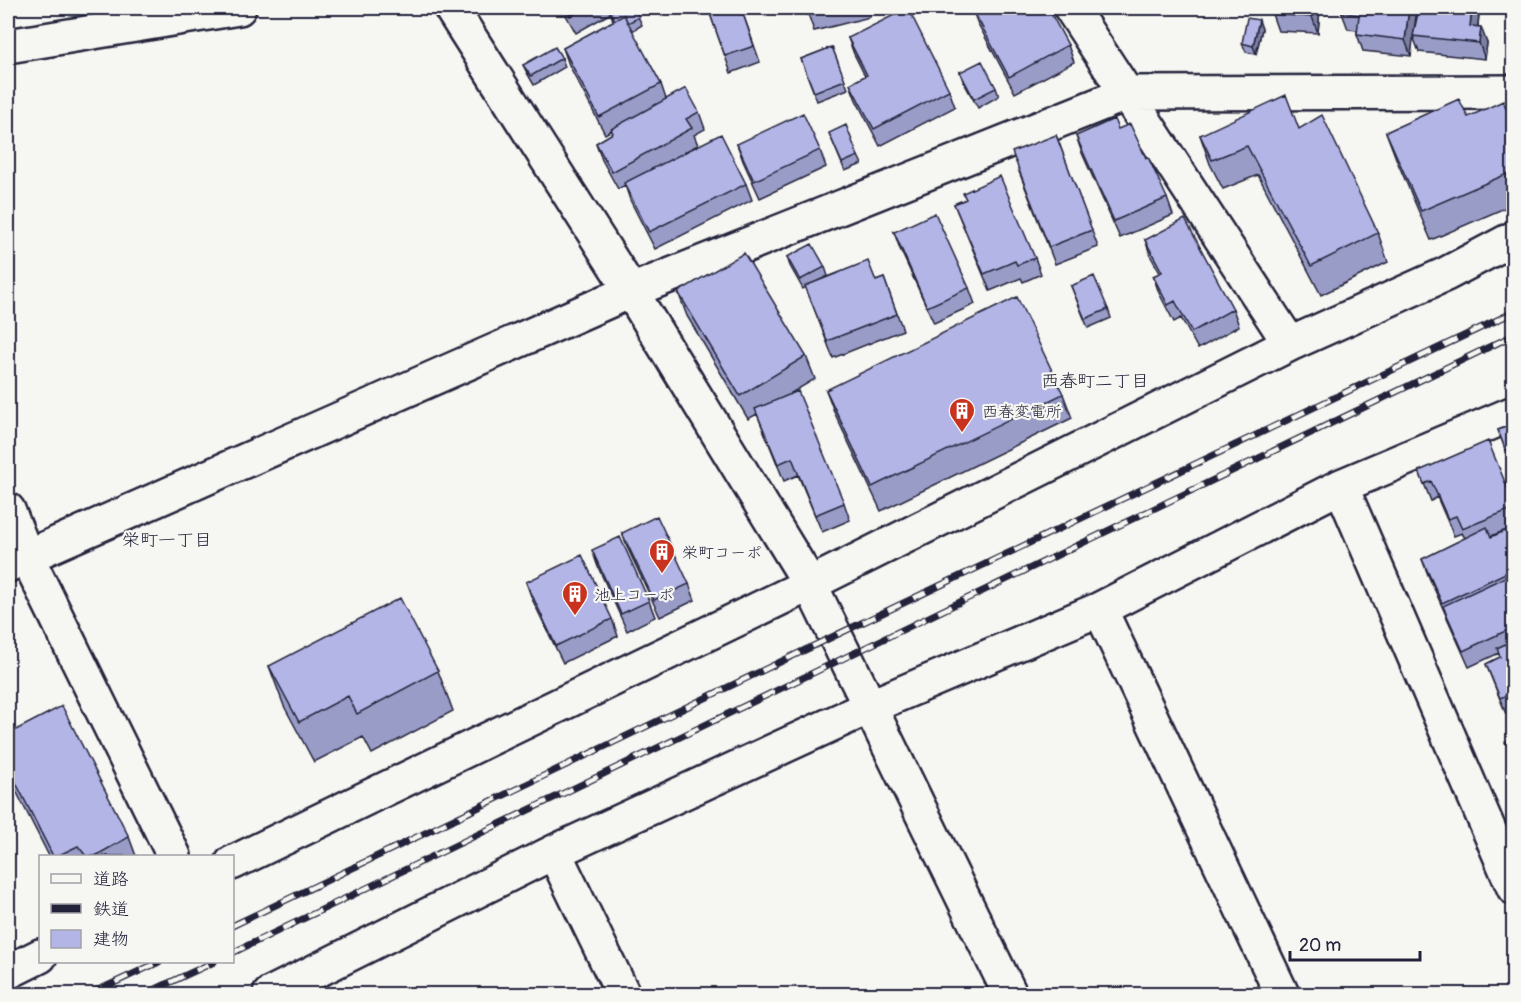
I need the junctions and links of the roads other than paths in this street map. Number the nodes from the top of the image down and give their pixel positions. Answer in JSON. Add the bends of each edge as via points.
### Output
{"nodes":[{"id":1,"x":239,"y":8,"type":"edge"},
{"id":2,"x":452,"y":8,"type":"edge"},
{"id":3,"x":1071,"y":8,"type":"edge"},
{"id":4,"x":8,"y":46,"type":"edge"},
{"id":5,"x":1514,"y":92,"type":"edge"},
{"id":6,"x":1128,"y":93,"type":"junction"},
{"id":7,"x":1514,"y":238,"type":"edge"},
{"id":8,"x":631,"y":291,"type":"junction"},
{"id":9,"x":1290,"y":344,"type":"junction"},
{"id":10,"x":1514,"y":413,"type":"edge"},
{"id":11,"x":1341,"y":486,"type":"junction"},
{"id":12,"x":8,"y":510,"type":"edge"},
{"id":13,"x":17,"y":561,"type":"edge"},
{"id":14,"x":810,"y":584,"type":"junction"},
{"id":15,"x":1100,"y":609,"type":"junction"},
{"id":16,"x":869,"y":707,"type":"junction"},
{"id":17,"x":554,"y":852,"type":"junction"},
{"id":18,"x":173,"y":855,"type":"edge"},
{"id":19,"x":234,"y":862,"type":"edge"},
{"id":20,"x":1514,"y":888,"type":"edge"},
{"id":21,"x":39,"y":956,"type":"edge"},
{"id":22,"x":8,"y":972,"type":"edge"},
{"id":23,"x":270,"y":994,"type":"edge"},
{"id":24,"x":623,"y":994,"type":"edge"},
{"id":25,"x":1010,"y":994,"type":"edge"},
{"id":26,"x":1282,"y":994,"type":"edge"}],
"edges":[{"from":1,"to":4,"type":"street"},
{"from":2,"to":8,"type":"street"},
{"from":3,"to":6,"type":"street"},
{"from":5,"to":6,"type":"street"},
{"from":6,"to":8,"type":"street"},
{"from":6,"to":9,"type":"street"},
{"from":7,"to":9,"type":"street","via":[[1446,274]]},
{"from":8,"to":13,"type":"street"},
{"from":8,"to":14,"type":"street"},
{"from":9,"to":14,"type":"street"},
{"from":10,"to":11,"type":"street"},
{"from":11,"to":15,"type":"street"},
{"from":11,"to":20,"type":"street"},
{"from":12,"to":13,"type":"street"},
{"from":13,"to":18,"type":"street"},
{"from":14,"to":16,"type":"street"},
{"from":14,"to":19,"type":"street"},
{"from":15,"to":16,"type":"street"},
{"from":15,"to":26,"type":"street"},
{"from":16,"to":17,"type":"street"},
{"from":16,"to":25,"type":"street"},
{"from":17,"to":23,"type":"street"},
{"from":17,"to":24,"type":"street"},
{"from":21,"to":22,"type":"street"}]}
